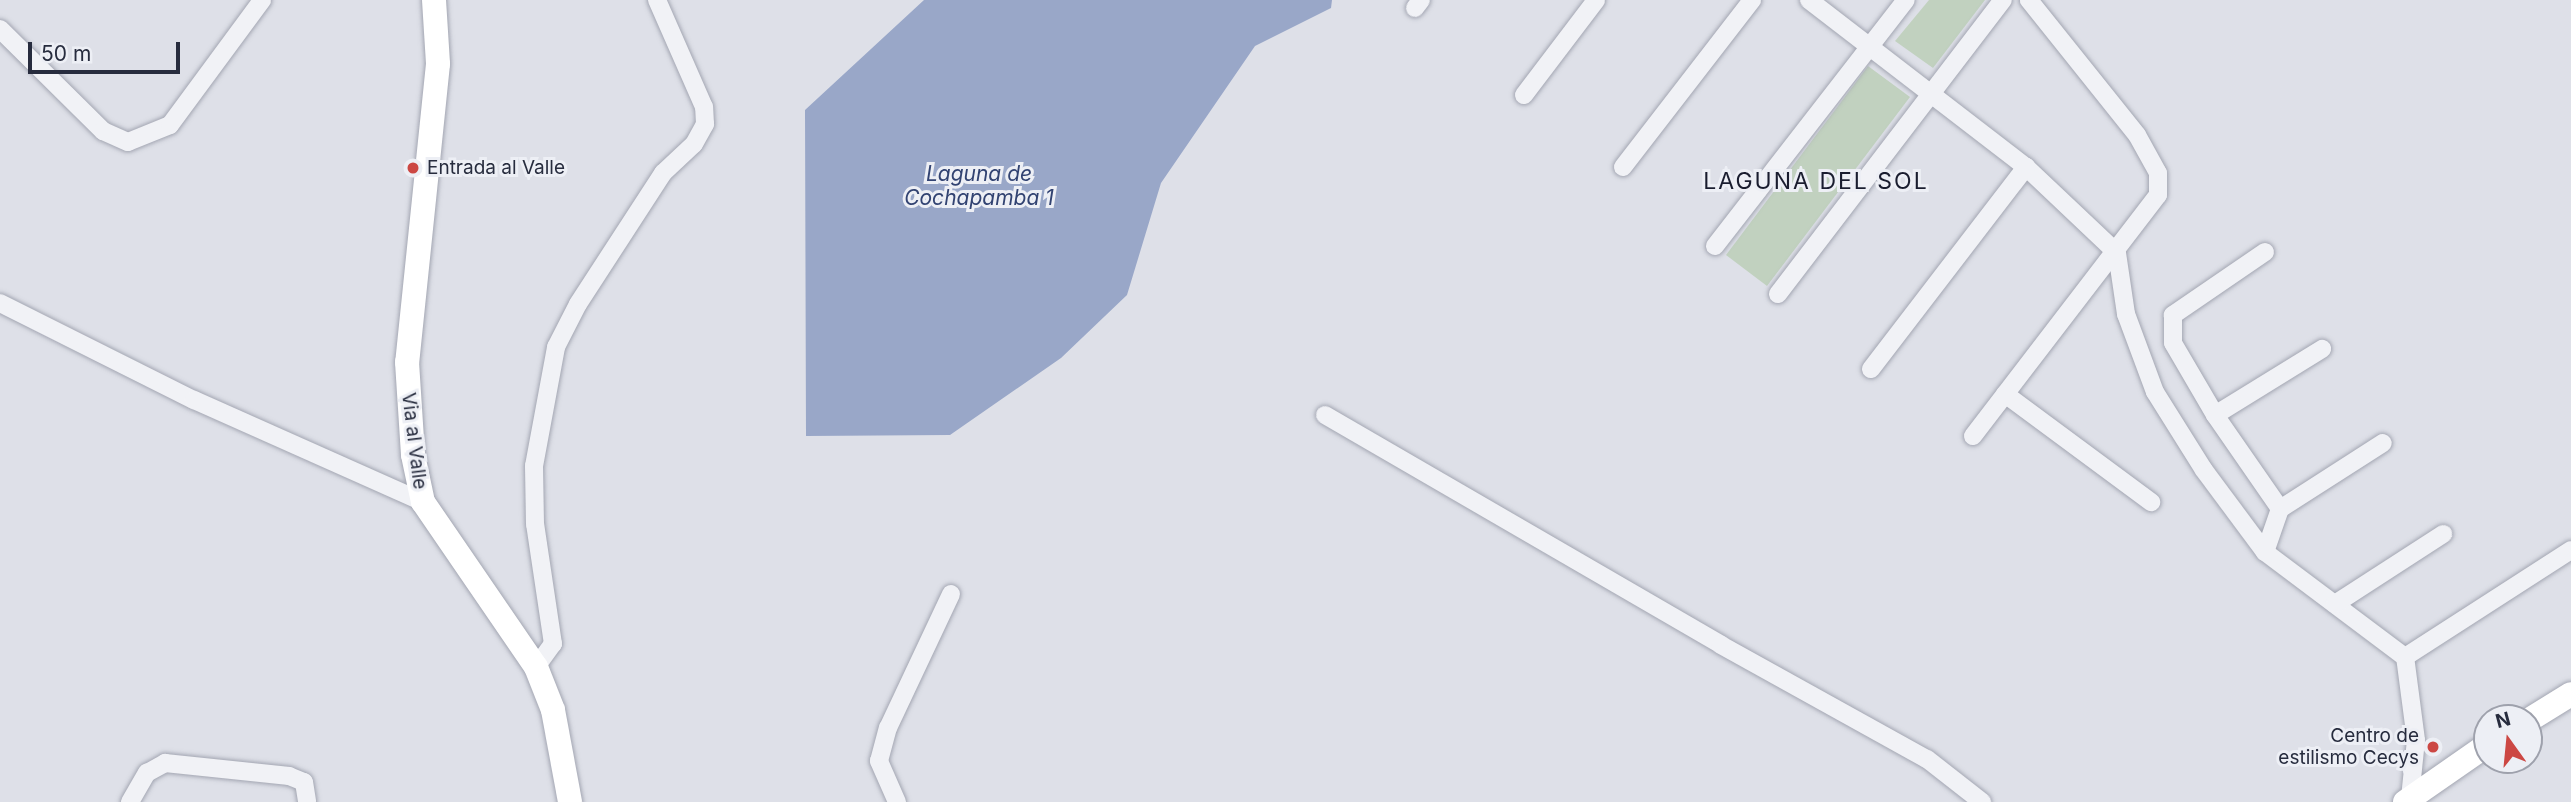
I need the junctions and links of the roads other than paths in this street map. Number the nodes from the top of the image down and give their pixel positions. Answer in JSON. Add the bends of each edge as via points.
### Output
{"nodes":[{"id":1,"x":262,"y":0,"type":"edge"},
{"id":2,"x":434,"y":0,"type":"edge"},
{"id":3,"x":657,"y":0,"type":"edge"},
{"id":4,"x":1596,"y":0,"type":"edge"},
{"id":5,"x":1752,"y":0,"type":"edge"},
{"id":6,"x":1809,"y":0,"type":"edge"},
{"id":7,"x":1906,"y":0,"type":"edge"},
{"id":8,"x":2003,"y":0,"type":"edge"},
{"id":9,"x":2029,"y":0,"type":"edge"},
{"id":10,"x":0,"y":29,"type":"edge"},
{"id":11,"x":1867,"y":45,"type":"junction"},
{"id":12,"x":1930,"y":93,"type":"junction"},
{"id":13,"x":1524,"y":95,"type":"dead end"},
{"id":14,"x":1623,"y":167,"type":"dead end"},
{"id":15,"x":2026,"y":167,"type":"junction"},
{"id":16,"x":1715,"y":246,"type":"dead end"},
{"id":17,"x":2266,"y":252,"type":"dead end"},
{"id":18,"x":2117,"y":253,"type":"junction"},
{"id":19,"x":1778,"y":293,"type":"dead end"},
{"id":20,"x":0,"y":303,"type":"edge"},
{"id":21,"x":2322,"y":349,"type":"dead end"},
{"id":22,"x":1871,"y":369,"type":"dead end"},
{"id":23,"x":2005,"y":394,"type":"junction"},
{"id":24,"x":1325,"y":415,"type":"dead end"},
{"id":25,"x":2215,"y":415,"type":"junction"},
{"id":26,"x":1973,"y":436,"type":"dead end"},
{"id":27,"x":2383,"y":443,"type":"dead end"},
{"id":28,"x":422,"y":502,"type":"junction"},
{"id":29,"x":2151,"y":502,"type":"dead end"},
{"id":30,"x":2280,"y":509,"type":"junction"},
{"id":31,"x":2443,"y":534,"type":"dead end"},
{"id":32,"x":2571,"y":550,"type":"edge"},
{"id":33,"x":2265,"y":552,"type":"junction"},
{"id":34,"x":951,"y":594,"type":"dead end"},
{"id":35,"x":2335,"y":604,"type":"junction"},
{"id":36,"x":2405,"y":657,"type":"junction"},
{"id":37,"x":536,"y":667,"type":"junction"},
{"id":38,"x":2571,"y":694,"type":"edge"},
{"id":39,"x":2543,"y":711,"type":"edge"},
{"id":40,"x":2473,"y":755,"type":"edge"},
{"id":41,"x":2408,"y":800,"type":"edge"},
{"id":42,"x":130,"y":802,"type":"edge"},
{"id":43,"x":307,"y":802,"type":"edge"},
{"id":44,"x":569,"y":802,"type":"edge"},
{"id":45,"x":897,"y":802,"type":"edge"},
{"id":46,"x":1982,"y":802,"type":"edge"}],
"edges":[{"from":1,"to":10,"type":"street","via":[[170,125],[128,142],[103,131]]},
{"from":2,"to":28,"type":"main road","name":"Via al Valle","via":[[438,64],[407,375]]},
{"from":3,"to":37,"type":"street","via":[[704,107],[705,124],[694,145],[663,173],[578,304],[556,347],[534,466],[535,524],[554,644]]},
{"from":4,"to":13,"type":"street"},
{"from":5,"to":14,"type":"street"},
{"from":6,"to":11,"type":"street"},
{"from":7,"to":11,"type":"street"},
{"from":8,"to":12,"type":"street"},
{"from":9,"to":18,"type":"street","via":[[2137,135],[2158,173],[2158,195]]},
{"from":11,"to":12,"type":"street"},
{"from":11,"to":16,"type":"street"},
{"from":12,"to":15,"type":"street"},
{"from":12,"to":19,"type":"street"},
{"from":15,"to":18,"type":"street"},
{"from":15,"to":22,"type":"street"},
{"from":17,"to":25,"type":"street","via":[[2173,315],[2173,343]]},
{"from":18,"to":23,"type":"street"},
{"from":18,"to":33,"type":"street","via":[[2126,314],[2155,392],[2204,470]]},
{"from":20,"to":28,"type":"street","via":[[194,400]]},
{"from":21,"to":25,"type":"street"},
{"from":23,"to":26,"type":"street"},
{"from":23,"to":29,"type":"street"},
{"from":24,"to":46,"type":"street","via":[[1709,639],[1927,759]]},
{"from":25,"to":30,"type":"street"},
{"from":27,"to":30,"type":"street"},
{"from":28,"to":37,"type":"main road","name":"Via al Valle"},
{"from":30,"to":33,"type":"street"},
{"from":31,"to":35,"type":"street"},
{"from":32,"to":36,"type":"street"},
{"from":33,"to":35,"type":"street"},
{"from":34,"to":45,"type":"street","via":[[888,727],[878,761]]},
{"from":35,"to":36,"type":"street"},
{"from":36,"to":41,"type":"street","via":[[2416,740]]},
{"from":37,"to":44,"type":"main road","name":"Via al Valle","via":[[567,766]]},
{"from":38,"to":39,"type":"main road"},
{"from":40,"to":41,"type":"main road"},
{"from":42,"to":43,"type":"street","via":[[147,773],[165,763],[289,776],[304,782]]}]}
